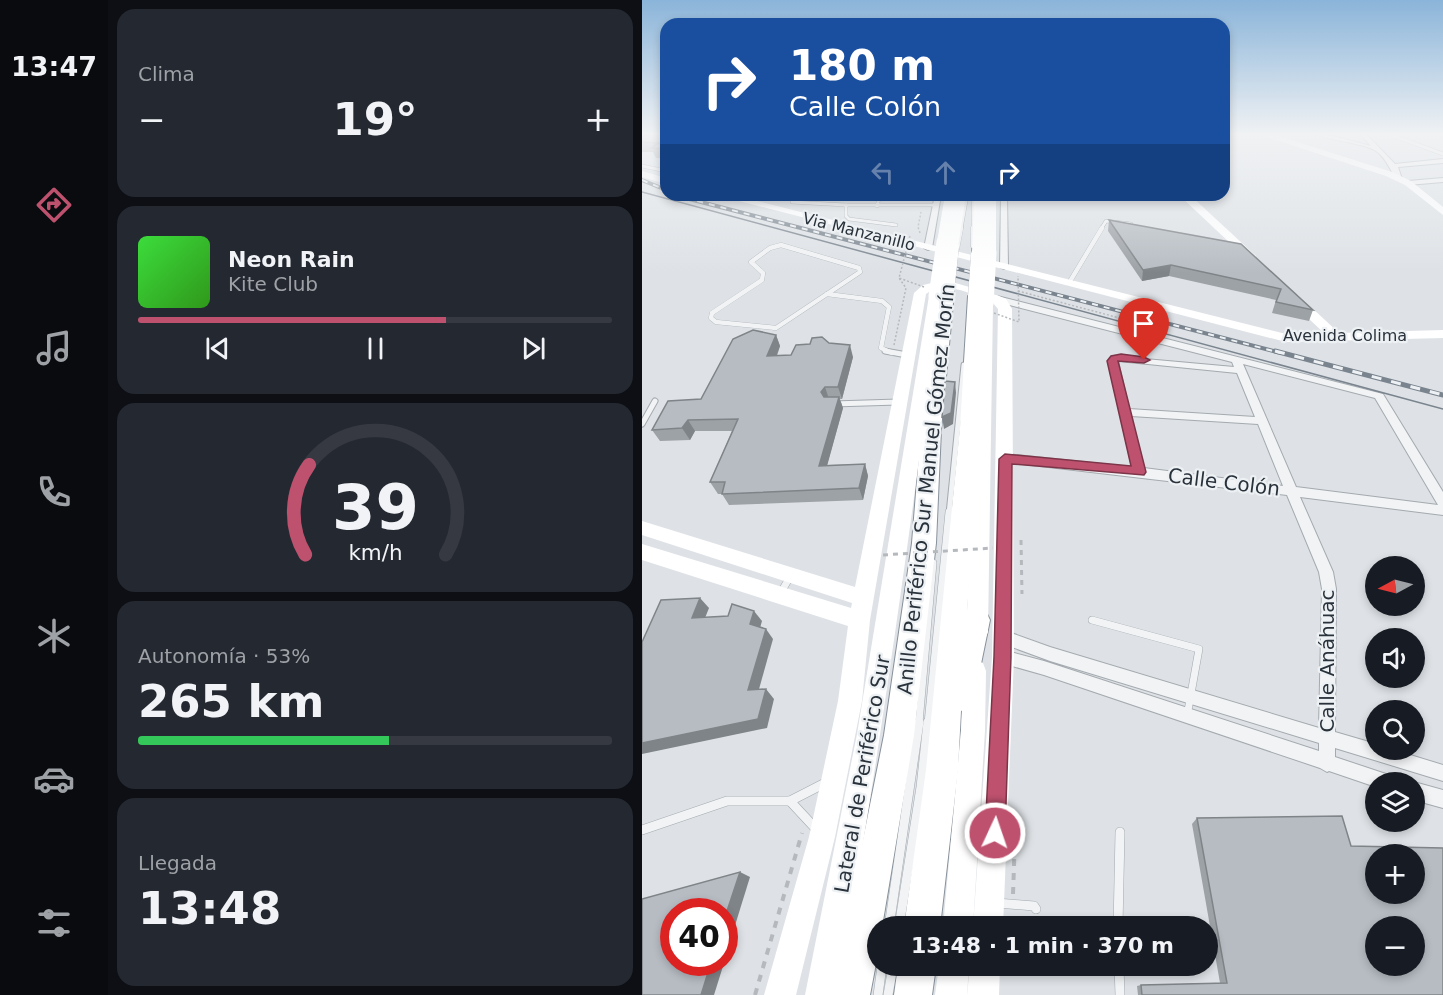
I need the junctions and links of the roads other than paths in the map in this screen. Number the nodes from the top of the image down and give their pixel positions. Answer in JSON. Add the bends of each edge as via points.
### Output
{"nodes":[{"id":1,"x":1443,"y":180,"type":"edge"},
{"id":2,"x":1403,"y":181,"type":"joint"},
{"id":3,"x":744,"y":201,"type":"edge"},
{"id":4,"x":792,"y":201,"type":"edge"},
{"id":5,"x":878,"y":201,"type":"edge"},
{"id":6,"x":936,"y":201,"type":"edge"},
{"id":7,"x":950,"y":201,"type":"edge"},
{"id":8,"x":959,"y":201,"type":"edge"},
{"id":9,"x":965,"y":201,"type":"edge"},
{"id":10,"x":974,"y":201,"type":"edge"},
{"id":11,"x":980,"y":201,"type":"edge"},
{"id":12,"x":990,"y":201,"type":"edge"},
{"id":13,"x":1004,"y":201,"type":"edge"},
{"id":14,"x":1190,"y":201,"type":"edge"},
{"id":15,"x":846,"y":205,"type":"junction"},
{"id":16,"x":877,"y":206,"type":"junction"},
{"id":17,"x":935,"y":206,"type":"junction"},
{"id":18,"x":1443,"y":212,"type":"edge"},
{"id":19,"x":896,"y":225,"type":"dead end"},
{"id":20,"x":1142,"y":227,"type":"edge"},
{"id":21,"x":951,"y":246,"type":"junction"},
{"id":22,"x":928,"y":248,"type":"junction"},
{"id":23,"x":981,"y":253,"type":"junction"},
{"id":24,"x":1259,"y":265,"type":"edge"},
{"id":25,"x":1004,"y":267,"type":"junction"},
{"id":26,"x":1069,"y":283,"type":"junction"},
{"id":27,"x":1284,"y":289,"type":"edge"},
{"id":28,"x":827,"y":294,"type":"junction"},
{"id":29,"x":945,"y":294,"type":"junction"},
{"id":30,"x":981,"y":298,"type":"junction"},
{"id":31,"x":1443,"y":334,"type":"edge"},
{"id":32,"x":1334,"y":335,"type":"junction"},
{"id":33,"x":908,"y":355,"type":"junction"},
{"id":34,"x":1237,"y":365,"type":"junction"},
{"id":35,"x":655,"y":401,"type":"dead end"},
{"id":36,"x":899,"y":402,"type":"junction"},
{"id":37,"x":830,"y":404,"type":"edge"},
{"id":38,"x":1126,"y":411,"type":"junction"},
{"id":39,"x":1261,"y":421,"type":"junction"},
{"id":40,"x":642,"y":424,"type":"edge"},
{"id":41,"x":1005,"y":459,"type":"junction"},
{"id":42,"x":1139,"y":472,"type":"junction"},
{"id":43,"x":937,"y":474,"type":"dead end"},
{"id":44,"x":1291,"y":490,"type":"junction"},
{"id":45,"x":1443,"y":502,"type":"edge"},
{"id":46,"x":1443,"y":510,"type":"edge"},
{"id":47,"x":642,"y":528,"type":"edge"},
{"id":48,"x":934,"y":551,"type":"dead end"},
{"id":49,"x":642,"y":552,"type":"edge"},
{"id":50,"x":791,"y":575,"type":"junction"},
{"id":51,"x":779,"y":595,"type":"junction"},
{"id":52,"x":863,"y":598,"type":"junction"},
{"id":53,"x":859,"y":620,"type":"junction"},
{"id":54,"x":977,"y":620,"type":"junction"},
{"id":55,"x":1092,"y":620,"type":"dead end"},
{"id":56,"x":1003,"y":647,"type":"junction"},
{"id":57,"x":1189,"y":697,"type":"junction"},
{"id":58,"x":1187,"y":716,"type":"junction"},
{"id":59,"x":1328,"y":739,"type":"junction"},
{"id":60,"x":1327,"y":764,"type":"junction"},
{"id":61,"x":942,"y":770,"type":"junction"},
{"id":62,"x":1443,"y":773,"type":"edge"},
{"id":63,"x":1365,"y":776,"type":"edge"},
{"id":64,"x":834,"y":778,"type":"junction"},
{"id":65,"x":1425,"y":794,"type":"edge"},
{"id":66,"x":1443,"y":799,"type":"edge"},
{"id":67,"x":790,"y":801,"type":"junction"},
{"id":68,"x":642,"y":830,"type":"edge"},
{"id":69,"x":1120,"y":832,"type":"dead end"},
{"id":70,"x":822,"y":837,"type":"junction"},
{"id":71,"x":991,"y":902,"type":"junction"},
{"id":72,"x":1036,"y":909,"type":"dead end"},
{"id":73,"x":891,"y":916,"type":"edge"},
{"id":74,"x":901,"y":916,"type":"edge"},
{"id":75,"x":923,"y":916,"type":"edge"},
{"id":76,"x":959,"y":916,"type":"edge"},
{"id":77,"x":989,"y":916,"type":"edge"},
{"id":78,"x":1118,"y":916,"type":"edge"},
{"id":79,"x":881,"y":976,"type":"edge"},
{"id":80,"x":891,"y":976,"type":"edge"},
{"id":81,"x":916,"y":976,"type":"edge"},
{"id":82,"x":953,"y":976,"type":"edge"},
{"id":83,"x":984,"y":976,"type":"edge"},
{"id":84,"x":1119,"y":976,"type":"edge"},
{"id":85,"x":780,"y":995,"type":"edge"},
{"id":86,"x":821,"y":995,"type":"edge"},
{"id":87,"x":851,"y":995,"type":"edge"},
{"id":88,"x":878,"y":995,"type":"edge"},
{"id":89,"x":888,"y":995,"type":"edge"},
{"id":90,"x":913,"y":995,"type":"edge"},
{"id":91,"x":951,"y":995,"type":"edge"},
{"id":92,"x":983,"y":995,"type":"edge"},
{"id":93,"x":1120,"y":995,"type":"edge"}],
"edges":[{"from":1,"to":2,"type":"street"},
{"from":2,"to":18,"type":"street"},
{"from":3,"to":22,"type":"street","name":"Via Manzanillo"},
{"from":4,"to":15,"type":"lane"},
{"from":5,"to":16,"type":"lane"},
{"from":6,"to":17,"type":"street"},
{"from":7,"to":21,"type":"street"},
{"from":8,"to":21,"type":"highway","name":"Anillo Periférico Sur Manuel Gómez Morín"},
{"from":9,"to":21,"type":"lane"},
{"from":10,"to":23,"type":"lane"},
{"from":11,"to":23,"type":"highway","name":"Anillo Periférico Sur Manuel Gómez Morín"},
{"from":12,"to":23,"type":"street"},
{"from":13,"to":25,"type":"street"},
{"from":14,"to":24,"type":"street"},
{"from":15,"to":16,"type":"lane"},
{"from":15,"to":19,"type":"lane","via":[[849,219]]},
{"from":16,"to":17,"type":"lane"},
{"from":17,"to":22,"type":"street"},
{"from":20,"to":26,"type":"lane","via":[[1106,220]]},
{"from":21,"to":29,"type":"highway","name":"Anillo Periférico Sur Manuel Gómez Morín","bridge":true},
{"from":22,"to":25,"type":"street","name":"Via Manzanillo"},
{"from":23,"to":30,"type":"highway","name":"Anillo Periférico Sur Manuel Gómez Morín","bridge":true},
{"from":25,"to":26,"type":"street","name":"Avenida Colima"},
{"from":26,"to":32,"type":"street","name":"Avenida Colima","via":[[1286,338]]},
{"from":27,"to":32,"type":"street"},
{"from":28,"to":28,"type":"lane","via":[[774,328],[716,322],[711,318],[712,313],[762,280],[763,273],[751,262],[776,246],[859,268],[860,272]]},
{"from":28,"to":33,"type":"lane","via":[[882,301],[890,307],[881,348]]},
{"from":29,"to":43,"type":"lane"},
{"from":29,"to":86,"type":"street","name":"Lateral de Periférico Sur","via":[[870,738]]},
{"from":29,"to":87,"type":"highway","name":"Anillo Periférico Sur Manuel Gómez Morín","via":[[924,543],[899,735]]},
{"from":30,"to":33,"type":"street","via":[[944,283],[925,287],[920,293]]},
{"from":30,"to":34,"type":"street"},
{"from":30,"to":41,"type":"street","via":[[1001,302],[1005,309]]},
{"from":30,"to":54,"type":"street"},
{"from":30,"to":61,"type":"highway","name":"Anillo Periférico Sur Manuel Gómez Morín"},
{"from":30,"to":74,"type":"lane","via":[[959,429],[921,787]]},
{"from":31,"to":32,"type":"street","name":"Avenida Colima"},
{"from":33,"to":36,"type":"street"},
{"from":34,"to":38,"type":"street","via":[[1114,358]]},
{"from":34,"to":39,"type":"street","name":"Calle Anáhuac"},
{"from":34,"to":45,"type":"street","via":[[1379,396]]},
{"from":35,"to":40,"type":"lane"},
{"from":36,"to":37,"type":"lane"},
{"from":36,"to":52,"type":"street"},
{"from":38,"to":39,"type":"street"},
{"from":38,"to":42,"type":"street"},
{"from":39,"to":44,"type":"street","name":"Calle Anáhuac"},
{"from":41,"to":42,"type":"street","name":"Calle Colón"},
{"from":41,"to":56,"type":"street"},
{"from":42,"to":44,"type":"street","name":"Calle Colón"},
{"from":44,"to":46,"type":"street","name":"Calle Colón"},
{"from":44,"to":59,"type":"street","name":"Calle Anáhuac","via":[[1326,572],[1329,589]]},
{"from":47,"to":50,"type":"street"},
{"from":48,"to":73,"type":"lane","via":[[911,790]]},
{"from":49,"to":51,"type":"street"},
{"from":50,"to":51,"type":"lane"},
{"from":50,"to":52,"type":"street"},
{"from":51,"to":53,"type":"street"},
{"from":52,"to":53,"type":"street"},
{"from":53,"to":64,"type":"street","via":[[850,701]]},
{"from":54,"to":61,"type":"highway"},
{"from":54,"to":76,"type":"street","via":[[974,730]]},
{"from":55,"to":57,"type":"lane","via":[[1199,649]]},
{"from":56,"to":57,"type":"street","via":[[1050,654]]},
{"from":56,"to":58,"type":"street","via":[[1044,668]]},
{"from":56,"to":71,"type":"street"},
{"from":57,"to":58,"type":"lane"},
{"from":57,"to":59,"type":"street"},
{"from":58,"to":60,"type":"street"},
{"from":59,"to":60,"type":"street","name":"Calle Anáhuac"},
{"from":59,"to":62,"type":"street"},
{"from":60,"to":63,"type":"street"},
{"from":61,"to":75,"type":"highway","name":"Anillo Periférico Sur Manuel Gómez Morín"},
{"from":64,"to":67,"type":"lane"},
{"from":64,"to":70,"type":"street"},
{"from":65,"to":66,"type":"street"},
{"from":67,"to":68,"type":"lane","via":[[727,801]]},
{"from":67,"to":70,"type":"lane"},
{"from":69,"to":78,"type":"lane"},
{"from":70,"to":85,"type":"street"},
{"from":71,"to":72,"type":"lane"},
{"from":71,"to":77,"type":"street"},
{"from":79,"to":88,"type":"lane"},
{"from":80,"to":89,"type":"lane"},
{"from":81,"to":90,"type":"highway"},
{"from":82,"to":91,"type":"street"},
{"from":83,"to":92,"type":"street"},
{"from":84,"to":93,"type":"lane"}]}
